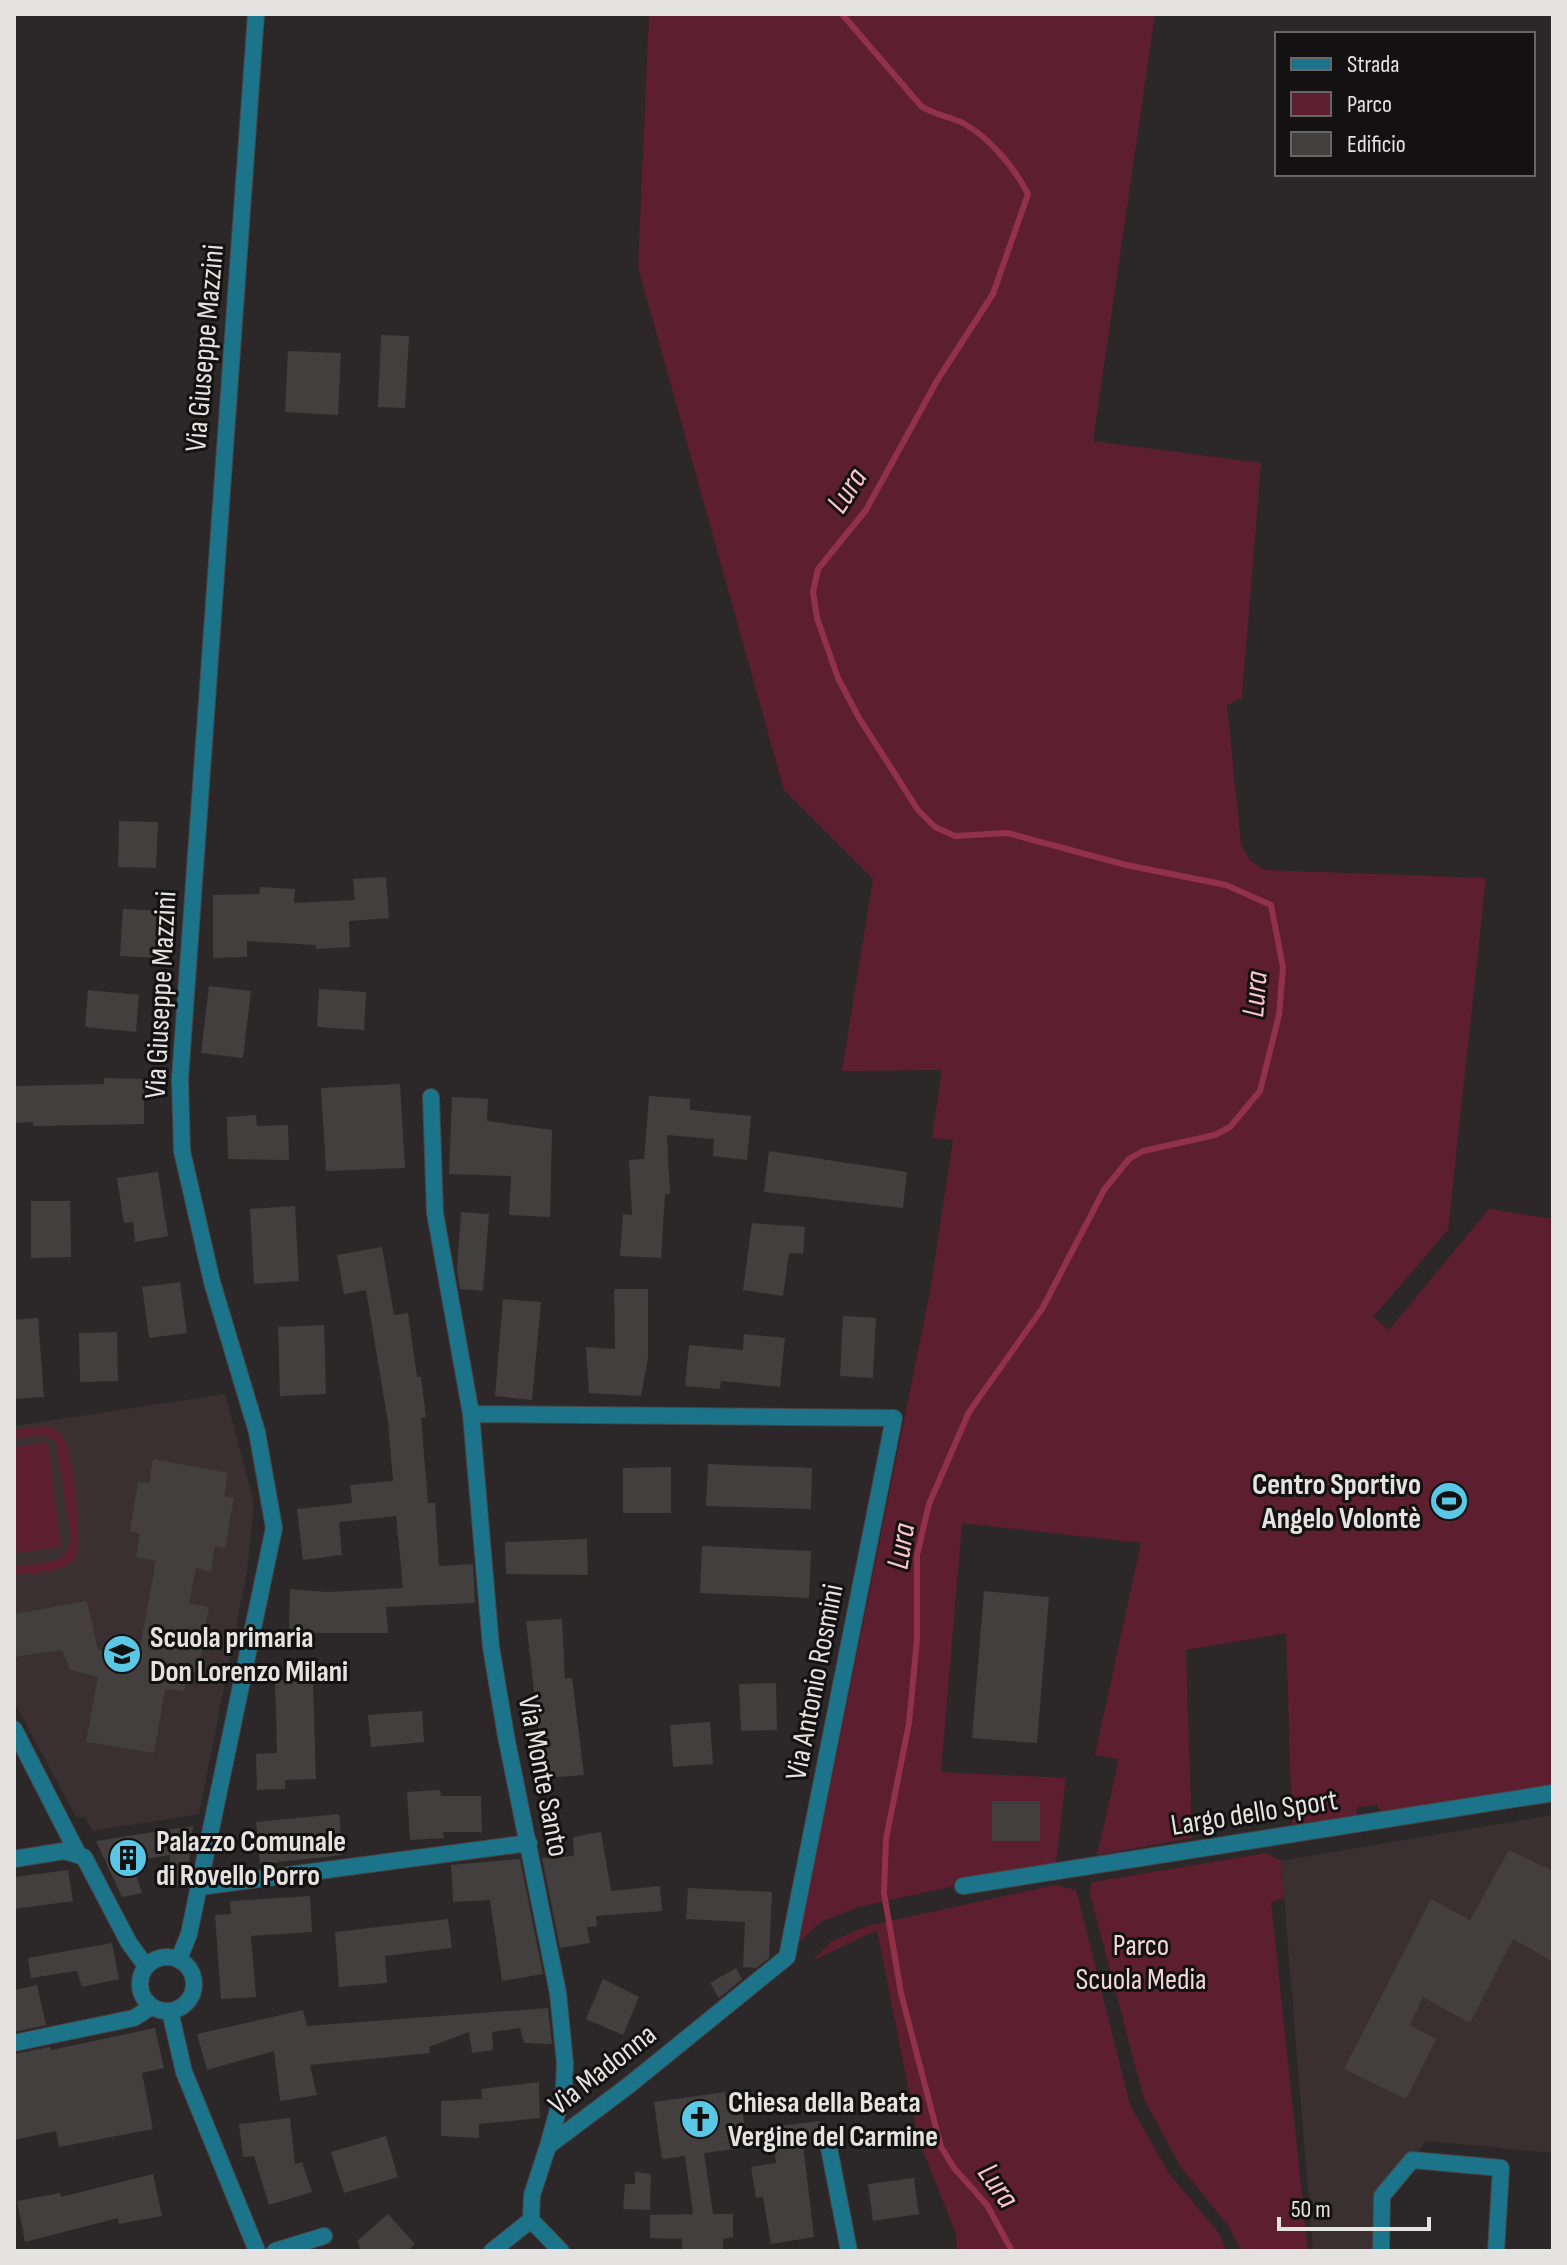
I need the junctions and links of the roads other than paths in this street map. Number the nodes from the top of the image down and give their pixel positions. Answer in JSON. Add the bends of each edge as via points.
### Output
{"nodes":[{"id":1,"x":256,"y":14,"type":"edge"},
{"id":2,"x":431,"y":1097,"type":"dead end"},
{"id":3,"x":471,"y":1414,"type":"junction"},
{"id":4,"x":14,"y":1729,"type":"edge"},
{"id":5,"x":1553,"y":1793,"type":"edge"},
{"id":6,"x":529,"y":1843,"type":"junction"},
{"id":7,"x":78,"y":1854,"type":"junction"},
{"id":8,"x":14,"y":1859,"type":"edge"},
{"id":9,"x":963,"y":1886,"type":"dead end"},
{"id":10,"x":199,"y":1887,"type":"junction"},
{"id":11,"x":787,"y":1957,"type":"joint"},
{"id":12,"x":179,"y":1959,"type":"junction"},
{"id":13,"x":146,"y":1966,"type":"junction"},
{"id":14,"x":151,"y":2007,"type":"junction"},
{"id":15,"x":170,"y":2011,"type":"junction"},
{"id":16,"x":14,"y":2043,"type":"edge"},
{"id":17,"x":548,"y":2146,"type":"junction"},
{"id":18,"x":829,"y":2148,"type":"dead end"},
{"id":19,"x":531,"y":2220,"type":"junction"},
{"id":20,"x":324,"y":2236,"type":"dead end"},
{"id":21,"x":257,"y":2251,"type":"edge"},
{"id":22,"x":275,"y":2251,"type":"edge"},
{"id":23,"x":492,"y":2251,"type":"edge"},
{"id":24,"x":561,"y":2251,"type":"edge"},
{"id":25,"x":849,"y":2251,"type":"edge"},
{"id":26,"x":1381,"y":2251,"type":"edge"},
{"id":27,"x":1496,"y":2251,"type":"edge"}],
"edges":[{"from":1,"to":10,"type":"street","name":"Via Giuseppe Mazzini","via":[[180,1079],[182,1151],[212,1282],[257,1432],[274,1528]]},
{"from":2,"to":3,"type":"street","name":"Via Monte Santo","via":[[435,1213]]},
{"from":3,"to":6,"type":"street","name":"Via Monte Santo","via":[[491,1647]]},
{"from":3,"to":11,"type":"street","name":"Via Antonio Rosmini","via":[[894,1418]]},
{"from":4,"to":7,"type":"street"},
{"from":5,"to":9,"type":"street","name":"Largo dello Sport"},
{"from":6,"to":10,"type":"street"},
{"from":6,"to":17,"type":"street","name":"Via Monte Santo","via":[[558,1993],[565,2063],[564,2089]]},
{"from":7,"to":8,"type":"street","via":[[64,1851]]},
{"from":7,"to":13,"type":"street","via":[[89,1862]]},
{"from":10,"to":12,"type":"street","name":"Via Giuseppe Mazzini"},
{"from":11,"to":17,"type":"street","name":"Via Madonna"},
{"from":12,"to":13,"type":"street","via":[[162,1957]]},
{"from":12,"to":15,"type":"street","via":[[191,1972],[194,1989],[186,2004]]},
{"from":13,"to":14,"type":"street","via":[[140,1992]]},
{"from":14,"to":15,"type":"street"},
{"from":14,"to":16,"type":"street","via":[[134,2018]]},
{"from":15,"to":21,"type":"street","via":[[184,2072]]},
{"from":17,"to":19,"type":"street","name":"Via Madonna","via":[[532,2195]]},
{"from":18,"to":25,"type":"street"},
{"from":19,"to":23,"type":"street"},
{"from":19,"to":24,"type":"street"},
{"from":20,"to":22,"type":"street"},
{"from":26,"to":27,"type":"street","via":[[1382,2196],[1412,2160],[1501,2168]]}]}
